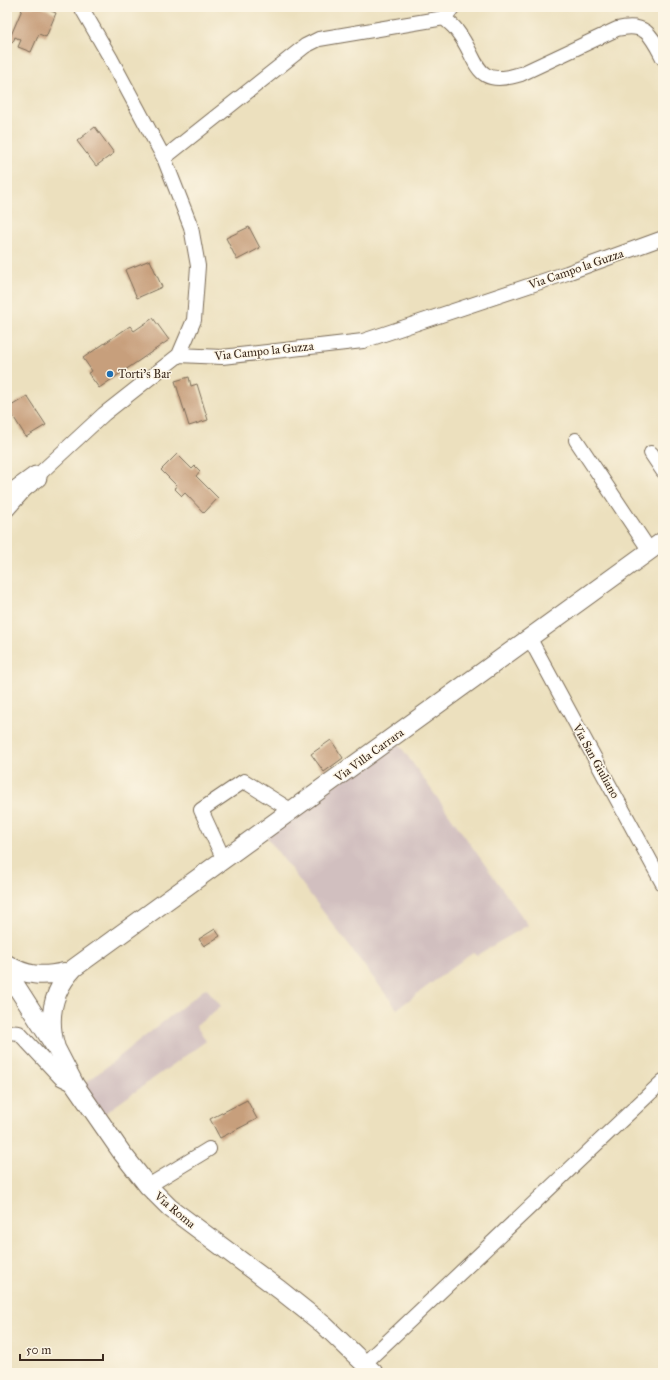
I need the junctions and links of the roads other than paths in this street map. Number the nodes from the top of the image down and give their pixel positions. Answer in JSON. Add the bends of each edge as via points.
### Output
{"nodes":[{"id":1,"x":81,"y":7,"type":"edge"},
{"id":2,"x":453,"y":7,"type":"edge"},
{"id":3,"x":444,"y":18,"type":"junction"},
{"id":4,"x":663,"y":58,"type":"edge"},
{"id":5,"x":164,"y":158,"type":"junction"},
{"id":6,"x":663,"y":238,"type":"edge"},
{"id":7,"x":179,"y":355,"type":"junction"},
{"id":8,"x":576,"y":440,"type":"dead end"},
{"id":9,"x":651,"y":453,"type":"dead end"},
{"id":10,"x":663,"y":470,"type":"edge"},
{"id":11,"x":36,"y":477,"type":"junction"},
{"id":12,"x":7,"y":498,"type":"edge"},
{"id":13,"x":7,"y":510,"type":"edge"},
{"id":14,"x":657,"y":546,"type":"edge"},
{"id":15,"x":530,"y":639,"type":"junction"},
{"id":16,"x":292,"y":811,"type":"junction"},
{"id":17,"x":224,"y":860,"type":"junction"},
{"id":18,"x":663,"y":884,"type":"edge"},
{"id":19,"x":7,"y":964,"type":"edge"},
{"id":20,"x":7,"y":972,"type":"edge"},
{"id":21,"x":66,"y":975,"type":"junction"},
{"id":22,"x":27,"y":1002,"type":"junction"},
{"id":23,"x":7,"y":1032,"type":"edge"},
{"id":24,"x":56,"y":1048,"type":"junction"},
{"id":25,"x":663,"y":1081,"type":"edge"},
{"id":26,"x":75,"y":1086,"type":"junction"},
{"id":27,"x":209,"y":1149,"type":"dead end"},
{"id":28,"x":148,"y":1186,"type":"junction"},
{"id":29,"x":369,"y":1368,"type":"edge"}],
"edges":[{"from":1,"to":5,"type":"street"},
{"from":2,"to":3,"type":"street"},
{"from":3,"to":4,"type":"street","via":[[457,30],[477,67],[485,75],[495,78],[521,74],[618,29],[628,27],[650,34]]},
{"from":3,"to":5,"type":"street","via":[[319,39],[305,46]]},
{"from":5,"to":7,"type":"street","via":[[191,227],[198,266],[194,320]]},
{"from":6,"to":7,"type":"street","name":"Via Campo la Guzza","via":[[363,341],[222,357]]},
{"from":7,"to":11,"type":"street","via":[[104,414]]},
{"from":8,"to":14,"type":"street"},
{"from":9,"to":10,"type":"street"},
{"from":11,"to":12,"type":"highway"},
{"from":11,"to":13,"type":"street"},
{"from":14,"to":15,"type":"main road","name":"Via Villa Carrara"},
{"from":15,"to":16,"type":"main road","name":"Via Villa Carrara"},
{"from":15,"to":18,"type":"street","name":"Via San Giuliano"},
{"from":16,"to":17,"type":"main road","name":"Via Villa Carrara"},
{"from":16,"to":17,"type":"street","via":[[244,781],[201,810]]},
{"from":17,"to":21,"type":"main road","name":"Via Villa Carrara"},
{"from":19,"to":21,"type":"main road","via":[[28,975]]},
{"from":20,"to":22,"type":"main road","name":"Via Roma"},
{"from":21,"to":22,"type":"main road","name":"Via Villa Carrara","via":[[43,983]]},
{"from":21,"to":24,"type":"main road","via":[[52,1008],[51,1032]]},
{"from":22,"to":24,"type":"main road","name":"Via Roma"},
{"from":23,"to":26,"type":"street","via":[[19,1033],[61,1078]]},
{"from":24,"to":26,"type":"main road","name":"Via Roma"},
{"from":25,"to":29,"type":"street"},
{"from":26,"to":28,"type":"main road","name":"Via Roma"},
{"from":27,"to":28,"type":"street"},
{"from":28,"to":29,"type":"main road","name":"Via Roma","via":[[170,1208],[324,1325]]}]}
